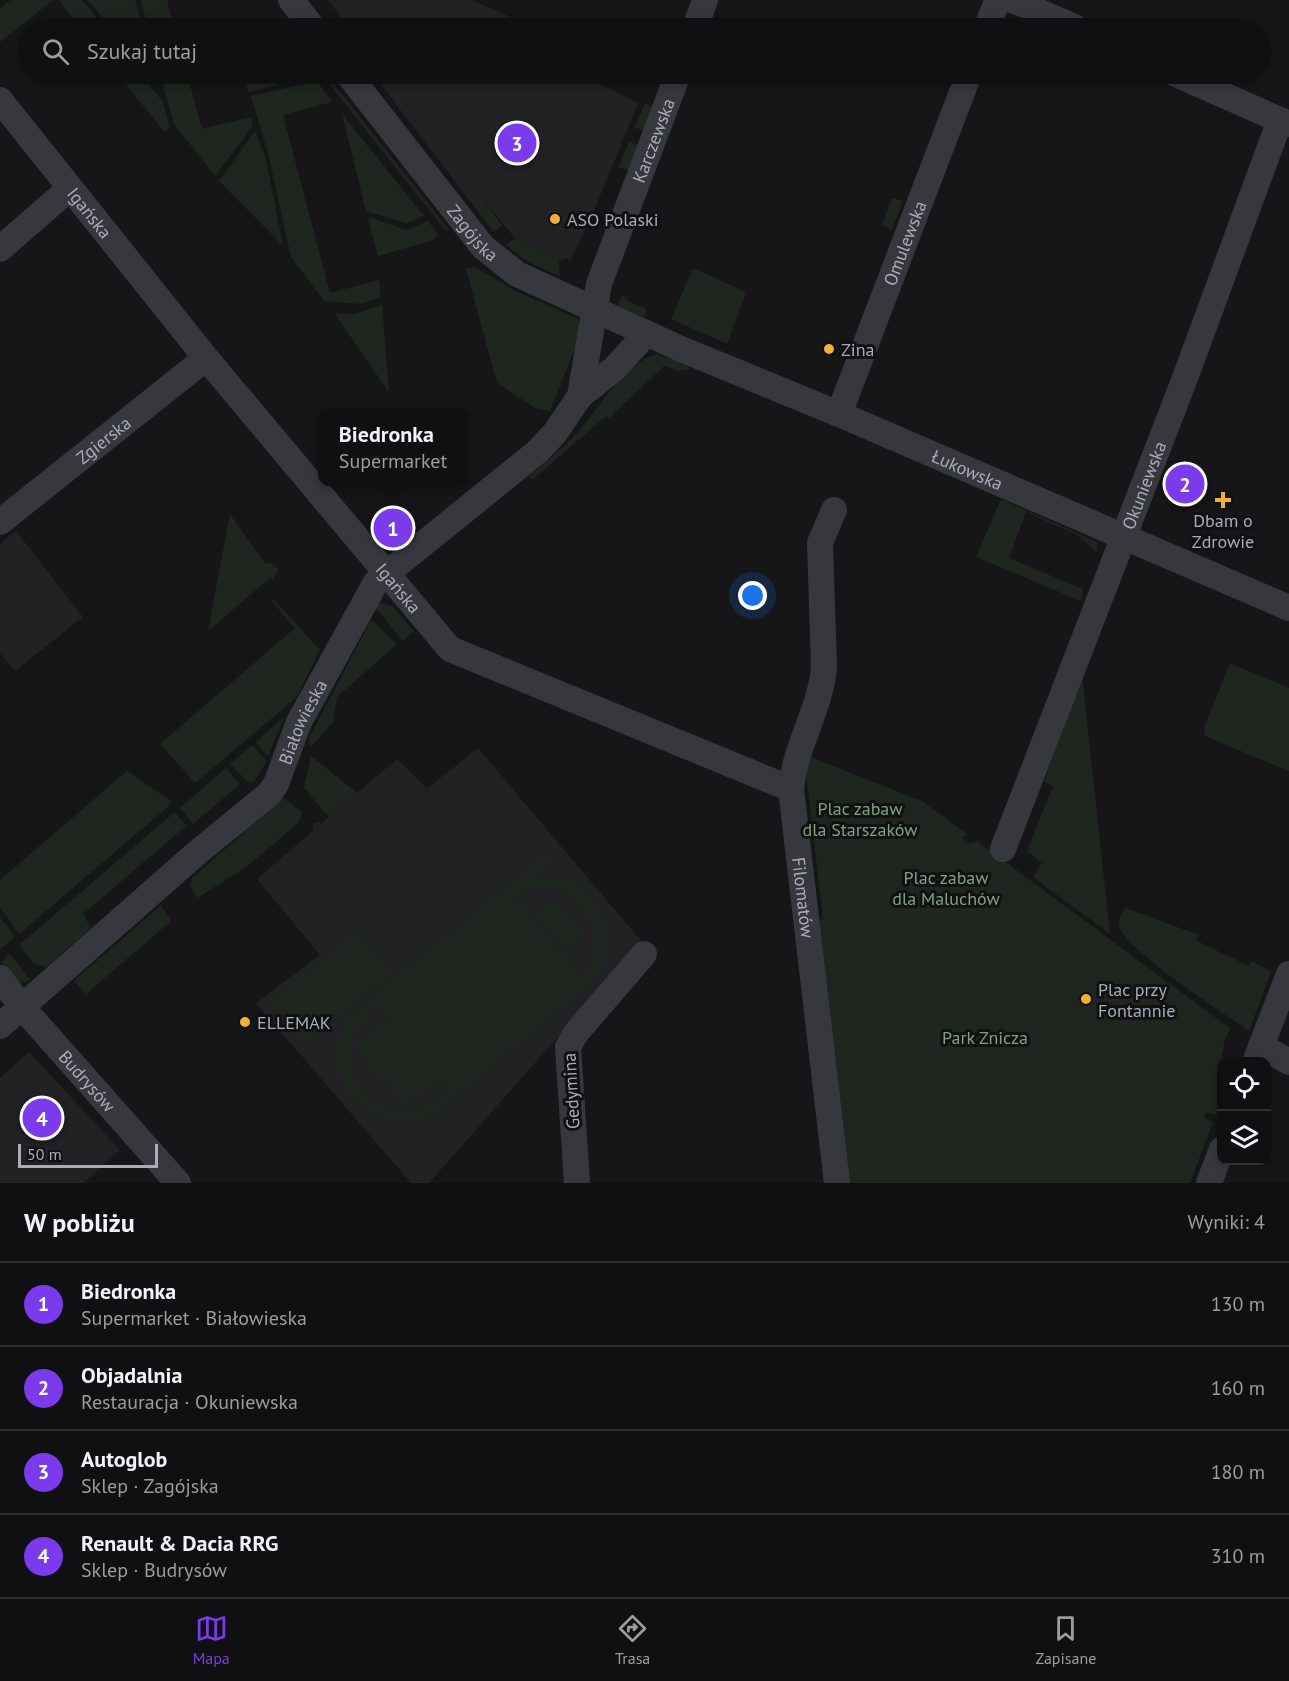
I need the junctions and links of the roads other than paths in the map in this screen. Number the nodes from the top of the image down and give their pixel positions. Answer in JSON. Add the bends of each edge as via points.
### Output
{"nodes":[{"id":1,"x":291,"y":0,"type":"edge"},
{"id":2,"x":705,"y":0,"type":"edge"},
{"id":3,"x":998,"y":0,"type":"edge"},
{"id":4,"x":1013,"y":0,"type":"edge"},
{"id":5,"x":305,"y":18,"type":"edge"},
{"id":6,"x":699,"y":18,"type":"edge"},
{"id":7,"x":990,"y":18,"type":"edge"},
{"id":8,"x":1054,"y":18,"type":"edge"},
{"id":9,"x":355,"y":84,"type":"edge"},
{"id":10,"x":674,"y":84,"type":"edge"},
{"id":11,"x":965,"y":84,"type":"edge"},
{"id":12,"x":1199,"y":84,"type":"edge"},
{"id":13,"x":0,"y":100,"type":"edge"},
{"id":14,"x":1285,"y":122,"type":"edge"},
{"id":15,"x":70,"y":188,"type":"junction"},
{"id":16,"x":0,"y":249,"type":"edge"},
{"id":17,"x":594,"y":310,"type":"junction"},
{"id":18,"x":646,"y":334,"type":"junction"},
{"id":19,"x":206,"y":358,"type":"junction"},
{"id":20,"x":580,"y":396,"type":"junction"},
{"id":21,"x":839,"y":414,"type":"junction"},
{"id":22,"x":834,"y":510,"type":"dead end"},
{"id":23,"x":0,"y":522,"type":"edge"},
{"id":24,"x":1122,"y":536,"type":"junction"},
{"id":25,"x":386,"y":572,"type":"junction"},
{"id":26,"x":1289,"y":608,"type":"edge"},
{"id":27,"x":791,"y":789,"type":"junction"},
{"id":28,"x":1003,"y":849,"type":"dead end"},
{"id":29,"x":644,"y":954,"type":"dead end"},
{"id":30,"x":1289,"y":975,"type":"edge"},
{"id":31,"x":0,"y":978,"type":"edge"},
{"id":32,"x":22,"y":1007,"type":"junction"},
{"id":33,"x":0,"y":1026,"type":"edge"},
{"id":34,"x":1258,"y":1054,"type":"edge"},
{"id":35,"x":1289,"y":1062,"type":"edge"},
{"id":36,"x":1217,"y":1160,"type":"edge"},
{"id":37,"x":178,"y":1183,"type":"edge"},
{"id":38,"x":577,"y":1183,"type":"edge"},
{"id":39,"x":837,"y":1183,"type":"edge"},
{"id":40,"x":1209,"y":1183,"type":"edge"}],
"edges":[{"from":1,"to":5,"type":"street"},
{"from":2,"to":6,"type":"street"},
{"from":3,"to":7,"type":"street"},
{"from":4,"to":8,"type":"street"},
{"from":9,"to":17,"type":"street","name":"Zagójska","via":[[483,247],[517,274]]},
{"from":10,"to":17,"type":"street","name":"Karczewska","via":[[599,284]]},
{"from":11,"to":21,"type":"street","name":"Omulewska"},
{"from":12,"to":14,"type":"street"},
{"from":13,"to":15,"type":"street","name":"Igańska"},
{"from":14,"to":24,"type":"street","name":"Okuniewska"},
{"from":15,"to":16,"type":"street"},
{"from":15,"to":19,"type":"street","name":"Igańska"},
{"from":17,"to":18,"type":"street","name":"Zagójska"},
{"from":17,"to":20,"type":"street","name":"Białowieska"},
{"from":18,"to":20,"type":"street","name":"Białowieska","via":[[615,368]]},
{"from":18,"to":21,"type":"street","name":"Łukowska"},
{"from":19,"to":23,"type":"street","name":"Zgierska"},
{"from":19,"to":25,"type":"street","name":"Igańska"},
{"from":20,"to":25,"type":"street","name":"Białowieska","via":[[537,452]]},
{"from":21,"to":24,"type":"street","name":"Łukowska"},
{"from":22,"to":27,"type":"street","name":"Filomatów","via":[[820,543],[822,686],[793,770]]},
{"from":24,"to":26,"type":"street","name":"Łukowska"},
{"from":24,"to":28,"type":"street","name":"Okuniewska"},
{"from":25,"to":27,"type":"street","name":"Igańska","via":[[438,639],[465,657]]},
{"from":25,"to":32,"type":"street","name":"Białowieska","via":[[369,592],[304,712],[269,794]]},
{"from":27,"to":39,"type":"street","name":"Filomatów"},
{"from":29,"to":38,"type":"street","name":"Gedymina","via":[[568,1047]]},
{"from":30,"to":34,"type":"street"},
{"from":31,"to":32,"type":"street","name":"Budrysów"},
{"from":32,"to":33,"type":"street","name":"Białowieska"},
{"from":32,"to":37,"type":"street","name":"Budrysów"},
{"from":34,"to":35,"type":"street"},
{"from":36,"to":40,"type":"street"}]}
